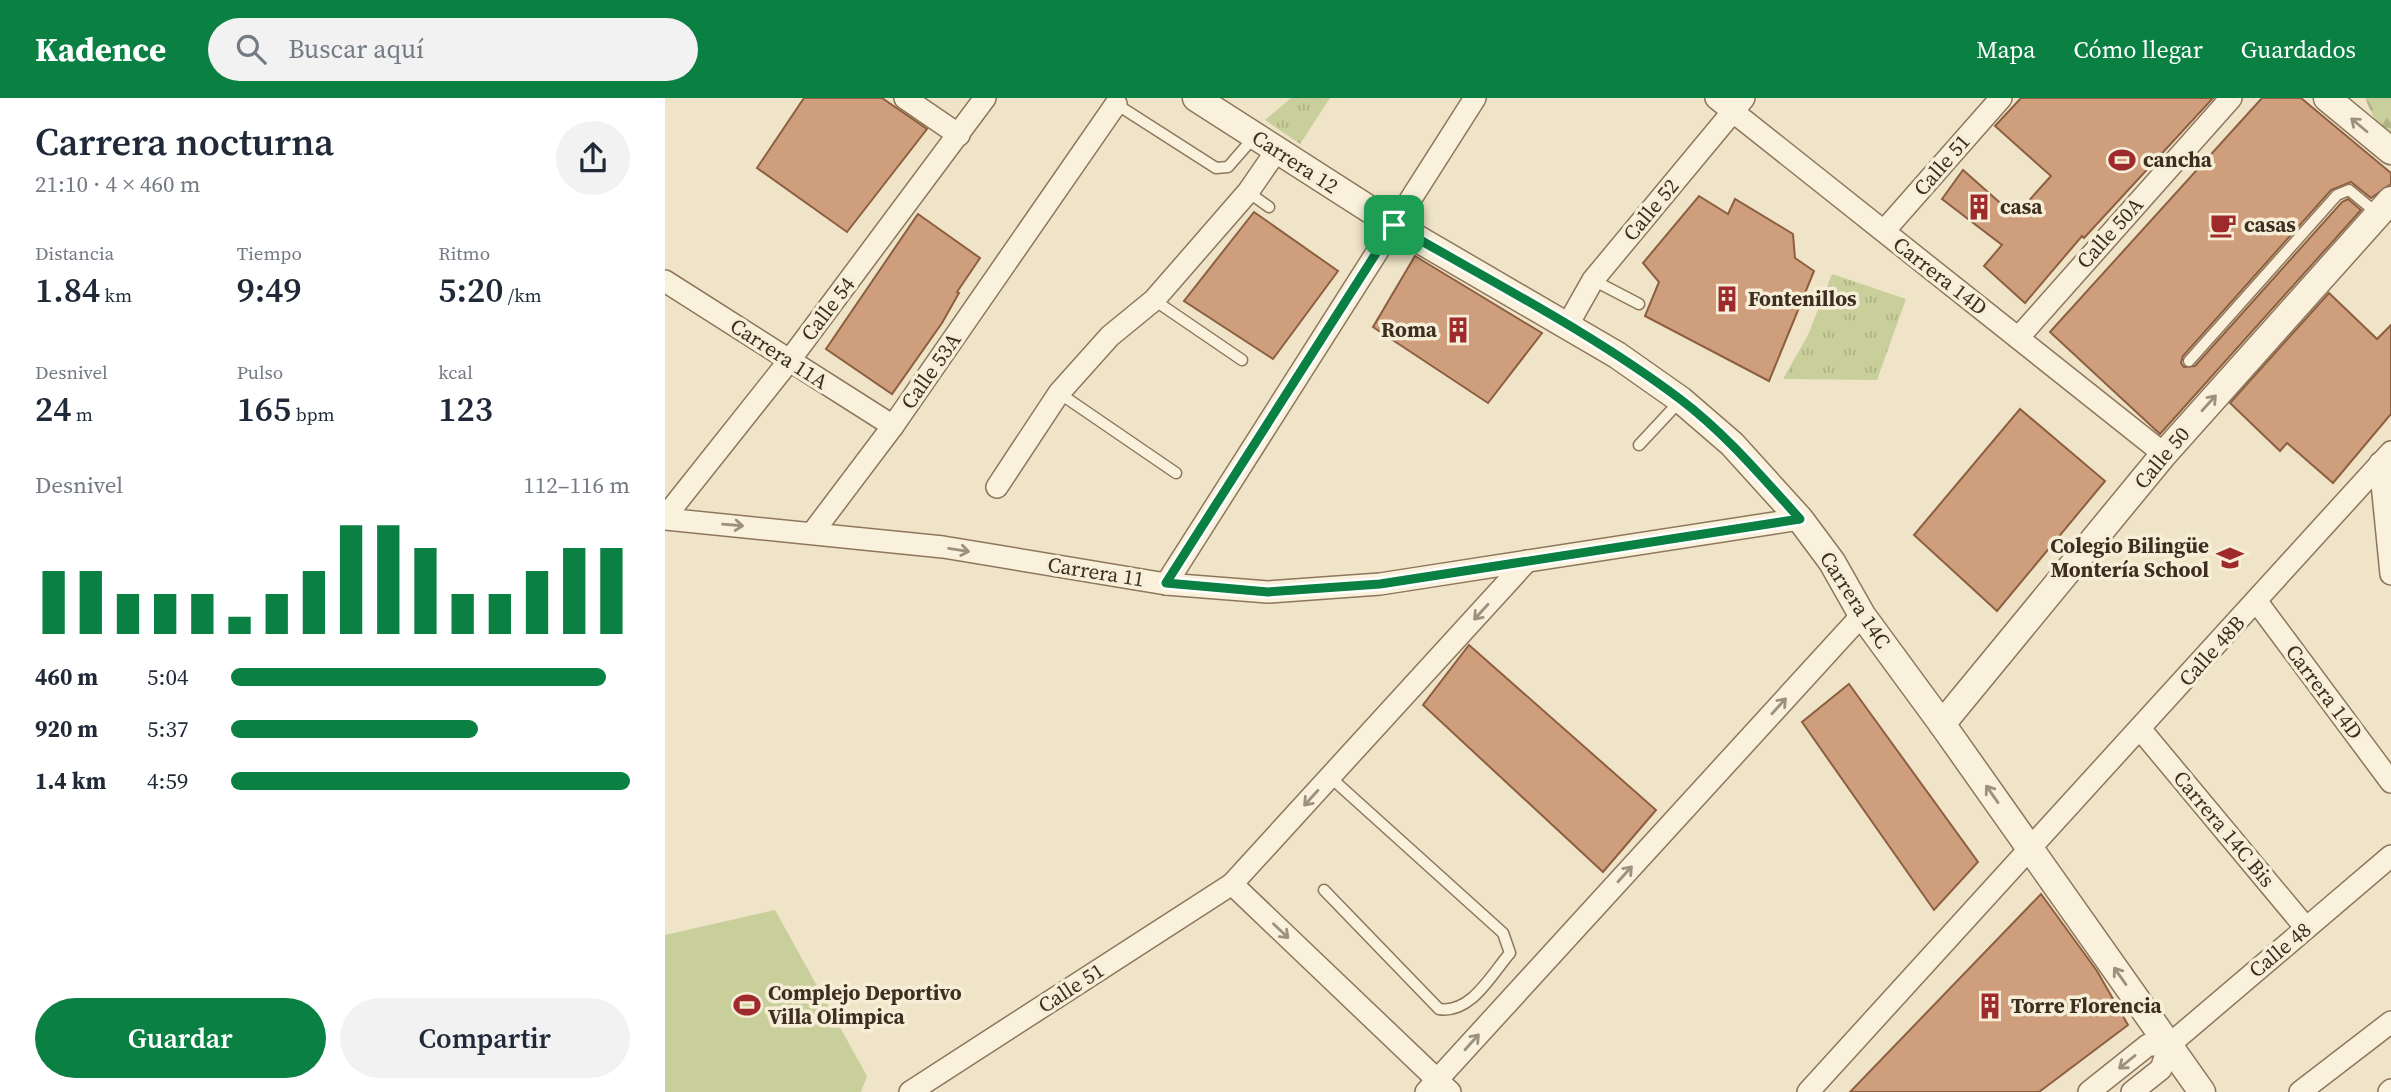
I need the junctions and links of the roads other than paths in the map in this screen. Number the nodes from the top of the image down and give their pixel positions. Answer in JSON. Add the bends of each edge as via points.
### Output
{"nodes":[{"id":1,"x":905,"y":98,"type":"edge"},
{"id":2,"x":985,"y":98,"type":"edge"},
{"id":3,"x":1196,"y":98,"type":"edge"},
{"id":4,"x":1475,"y":98,"type":"edge"},
{"id":5,"x":2001,"y":98,"type":"edge"},
{"id":6,"x":2231,"y":98,"type":"edge"},
{"id":7,"x":2327,"y":98,"type":"edge"},
{"id":8,"x":1731,"y":102,"type":"edge"},
{"id":9,"x":1116,"y":104,"type":"joint"},
{"id":10,"x":959,"y":135,"type":"junction"},
{"id":11,"x":1266,"y":143,"type":"junction"},
{"id":12,"x":2391,"y":151,"type":"edge"},
{"id":13,"x":1248,"y":192,"type":"junction"},
{"id":14,"x":1269,"y":207,"type":"dead end"},
{"id":15,"x":2385,"y":207,"type":"edge"},
{"id":16,"x":1394,"y":225,"type":"junction"},
{"id":17,"x":1884,"y":232,"type":"junction"},
{"id":18,"x":1593,"y":280,"type":"junction"},
{"id":19,"x":665,"y":281,"type":"edge"},
{"id":20,"x":1154,"y":300,"type":"junction"},
{"id":21,"x":1639,"y":304,"type":"dead end"},
{"id":22,"x":1567,"y":326,"type":"junction"},
{"id":23,"x":2018,"y":338,"type":"junction"},
{"id":24,"x":1242,"y":360,"type":"dead end"},
{"id":25,"x":789,"y":361,"type":"junction"},
{"id":26,"x":2189,"y":361,"type":"dead end"},
{"id":27,"x":1059,"y":393,"type":"junction"},
{"id":28,"x":1681,"y":400,"type":"junction"},
{"id":29,"x":893,"y":426,"type":"junction"},
{"id":30,"x":1639,"y":445,"type":"dead end"},
{"id":31,"x":2164,"y":454,"type":"junction"},
{"id":32,"x":2386,"y":457,"type":"edge"},
{"id":33,"x":1176,"y":474,"type":"dead end"},
{"id":34,"x":997,"y":487,"type":"dead end"},
{"id":35,"x":665,"y":518,"type":"edge"},
{"id":36,"x":1800,"y":519,"type":"junction"},
{"id":37,"x":813,"y":532,"type":"junction"},
{"id":38,"x":1527,"y":561,"type":"junction"},
{"id":39,"x":2391,"y":574,"type":"edge"},
{"id":40,"x":1166,"y":583,"type":"junction"},
{"id":41,"x":2257,"y":602,"type":"junction"},
{"id":42,"x":1861,"y":615,"type":"junction"},
{"id":43,"x":1943,"y":723,"type":"junction"},
{"id":44,"x":2141,"y":730,"type":"junction"},
{"id":45,"x":1330,"y":777,"type":"junction"},
{"id":46,"x":2391,"y":782,"type":"edge"},
{"id":47,"x":2032,"y":850,"type":"junction"},
{"id":48,"x":2391,"y":856,"type":"edge"},
{"id":49,"x":1232,"y":884,"type":"junction"},
{"id":50,"x":1324,"y":890,"type":"dead end"},
{"id":51,"x":2306,"y":928,"type":"junction"},
{"id":52,"x":2391,"y":1022,"type":"edge"},
{"id":53,"x":2169,"y":1045,"type":"junction"},
{"id":54,"x":1437,"y":1088,"type":"edge"},
{"id":55,"x":910,"y":1092,"type":"edge"},
{"id":56,"x":1808,"y":1092,"type":"edge"},
{"id":57,"x":2089,"y":1092,"type":"edge"},
{"id":58,"x":2132,"y":1092,"type":"edge"},
{"id":59,"x":2202,"y":1092,"type":"edge"},
{"id":60,"x":2299,"y":1092,"type":"edge"}],
"edges":[{"from":1,"to":10,"type":"street"},
{"from":2,"to":10,"type":"street","name":"Calle 54"},
{"from":3,"to":11,"type":"street","name":"Carrera 12"},
{"from":4,"to":16,"type":"street"},
{"from":5,"to":17,"type":"street","name":"Calle 51"},
{"from":6,"to":23,"type":"street","name":"Calle 50A"},
{"from":12,"to":7,"type":"street","one_way":true},
{"from":8,"to":17,"type":"street","name":"Carrera 14D"},
{"from":8,"to":18,"type":"street","name":"Calle 52"},
{"from":9,"to":11,"type":"lane","via":[[1216,168],[1228,167]]},
{"from":9,"to":29,"type":"street","name":"Calle 53A"},
{"from":10,"to":25,"type":"street","name":"Calle 54"},
{"from":11,"to":13,"type":"street"},
{"from":11,"to":16,"type":"street","name":"Carrera 12"},
{"from":13,"to":14,"type":"lane"},
{"from":13,"to":20,"type":"street"},
{"from":15,"to":26,"type":"lane","via":[[2349,190],[2337,195]]},
{"from":31,"to":15,"type":"street","name":"Calle 50","one_way":true},
{"from":16,"to":22,"type":"street","name":"Carrera 14C"},
{"from":16,"to":40,"type":"street"},
{"from":17,"to":23,"type":"street","name":"Carrera 14D"},
{"from":18,"to":21,"type":"lane"},
{"from":18,"to":22,"type":"street","name":"Calle 52"},
{"from":19,"to":25,"type":"street","name":"Carrera 11A"},
{"from":20,"to":24,"type":"lane"},
{"from":20,"to":27,"type":"street","via":[[1110,337]]},
{"from":22,"to":28,"type":"street","name":"Carrera 14C"},
{"from":23,"to":31,"type":"street","name":"Carrera 14D"},
{"from":25,"to":29,"type":"street","name":"Carrera 11A"},
{"from":25,"to":35,"type":"street","name":"Calle 54"},
{"from":27,"to":33,"type":"lane"},
{"from":27,"to":34,"type":"street"},
{"from":28,"to":30,"type":"lane"},
{"from":28,"to":36,"type":"street","name":"Carrera 14C","via":[[1732,444]]},
{"from":29,"to":37,"type":"street","name":"Calle 53A"},
{"from":31,"to":43,"type":"street","name":"Calle 50"},
{"from":32,"to":39,"type":"street"},
{"from":32,"to":41,"type":"street","name":"Calle 48B"},
{"from":35,"to":37,"type":"street","name":"Carrera 11","one_way":true},
{"from":36,"to":38,"type":"street","name":"Carrera 11"},
{"from":36,"to":42,"type":"street","name":"Carrera 14C","via":[[1832,562]]},
{"from":37,"to":40,"type":"street","name":"Carrera 11","one_way":true,"via":[[943,547]]},
{"from":38,"to":40,"type":"street","name":"Carrera 11","via":[[1380,584],[1268,592]]},
{"from":38,"to":45,"type":"street","name":"Calle 51","one_way":true},
{"from":41,"to":44,"type":"street","name":"Calle 48B"},
{"from":41,"to":46,"type":"street","name":"Carrera 14D"},
{"from":42,"to":43,"type":"street","name":"Carrera 14C"},
{"from":54,"to":42,"type":"street","one_way":true},
{"from":47,"to":43,"type":"street","name":"Carrera 14C","one_way":true},
{"from":44,"to":47,"type":"street","name":"Calle 48B"},
{"from":44,"to":51,"type":"street","name":"Carrera 14C Bis"},
{"from":45,"to":49,"type":"street","name":"Calle 51","one_way":true},
{"from":45,"to":50,"type":"lane","via":[[1503,933],[1510,953],[1467,1003],[1453,1011],[1439,1009]]},
{"from":53,"to":47,"type":"street","name":"Carrera 14C","one_way":true},
{"from":47,"to":56,"type":"street","name":"Calle 48B"},
{"from":48,"to":51,"type":"street","name":"Calle 48"},
{"from":49,"to":54,"type":"street","one_way":true},
{"from":49,"to":55,"type":"street","name":"Calle 51"},
{"from":51,"to":53,"type":"street","name":"Calle 48"},
{"from":52,"to":60,"type":"street"},
{"from":53,"to":57,"type":"street","name":"Calle 48","one_way":true,"via":[[2148,1045]]},
{"from":53,"to":58,"type":"street","name":"Calle 48","via":[[2161,1069]]},
{"from":53,"to":59,"type":"street","name":"Carrera 14C"}]}
